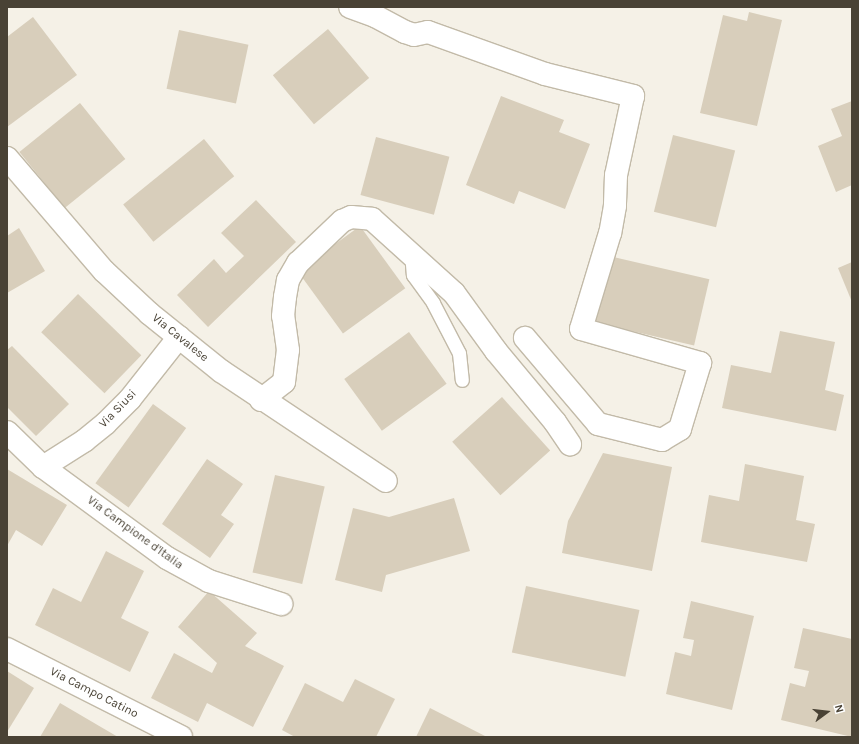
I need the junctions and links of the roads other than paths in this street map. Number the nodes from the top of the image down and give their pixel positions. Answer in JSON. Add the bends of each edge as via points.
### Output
{"nodes":[{"id":1,"x":350,"y":7,"type":"edge"},
{"id":2,"x":7,"y":158,"type":"edge"},
{"id":3,"x":411,"y":252,"type":"junction"},
{"id":4,"x":179,"y":337,"type":"junction"},
{"id":5,"x":525,"y":338,"type":"dead end"},
{"id":6,"x":462,"y":380,"type":"dead end"},
{"id":7,"x":261,"y":400,"type":"junction"},
{"id":8,"x":7,"y":432,"type":"edge"},
{"id":9,"x":570,"y":444,"type":"dead end"},
{"id":10,"x":43,"y":467,"type":"junction"},
{"id":11,"x":386,"y":481,"type":"dead end"},
{"id":12,"x":281,"y":604,"type":"dead end"},
{"id":13,"x":7,"y":649,"type":"edge"},
{"id":14,"x":181,"y":737,"type":"edge"}],
"edges":[{"from":1,"to":5,"type":"street","via":[[375,16],[404,32],[428,32],[545,74],[633,96],[626,118],[616,174],[615,206],[610,233],[581,329],[700,363],[680,429],[662,440],[598,424]]},
{"from":2,"to":4,"type":"street","name":"Via Cavalese","via":[[109,276]]},
{"from":3,"to":6,"type":"lane","via":[[413,275],[433,303],[459,353]]},
{"from":3,"to":7,"type":"street","via":[[372,219],[351,217],[331,230],[298,263],[288,280],[283,316],[288,350],[284,382]]},
{"from":3,"to":9,"type":"street","via":[[454,293],[496,351]]},
{"from":4,"to":7,"type":"street","name":"Via Cavalese"},
{"from":4,"to":10,"type":"street","name":"Via Siusi","via":[[130,399],[106,423],[84,442]]},
{"from":7,"to":11,"type":"street","name":"Via Cavalese"},
{"from":8,"to":10,"type":"street","name":"Via Campione d'Italia"},
{"from":10,"to":12,"type":"street","name":"Via Campione d'Italia","via":[[182,568],[209,580]]},
{"from":13,"to":14,"type":"street","name":"Via Campo Catino"}]}
